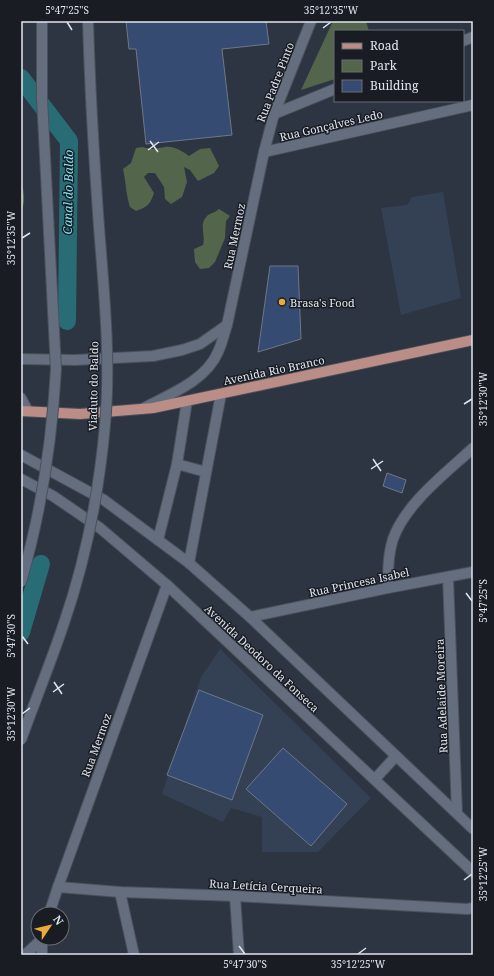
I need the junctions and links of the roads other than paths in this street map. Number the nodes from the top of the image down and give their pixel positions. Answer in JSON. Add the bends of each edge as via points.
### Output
{"nodes":[{"id":1,"x":42,"y":21,"type":"edge"},
{"id":2,"x":88,"y":21,"type":"edge"},
{"id":3,"x":311,"y":21,"type":"edge"},
{"id":4,"x":334,"y":89,"type":"edge"},
{"id":5,"x":473,"y":105,"type":"edge"},
{"id":6,"x":274,"y":114,"type":"junction"},
{"id":7,"x":264,"y":152,"type":"junction"},
{"id":8,"x":227,"y":326,"type":"junction"},
{"id":9,"x":473,"y":340,"type":"edge"},
{"id":10,"x":23,"y":361,"type":"edge"},
{"id":11,"x":221,"y":394,"type":"junction"},
{"id":12,"x":21,"y":398,"type":"edge"},
{"id":13,"x":187,"y":401,"type":"junction"},
{"id":14,"x":140,"y":410,"type":"junction"},
{"id":15,"x":24,"y":411,"type":"edge"},
{"id":16,"x":473,"y":448,"type":"edge"},
{"id":17,"x":21,"y":455,"type":"edge"},
{"id":18,"x":177,"y":464,"type":"junction"},
{"id":19,"x":206,"y":472,"type":"junction"},
{"id":20,"x":21,"y":479,"type":"edge"},
{"id":21,"x":158,"y":540,"type":"junction"},
{"id":22,"x":189,"y":563,"type":"junction"},
{"id":23,"x":473,"y":572,"type":"edge"},
{"id":24,"x":448,"y":577,"type":"junction"},
{"id":25,"x":21,"y":582,"type":"edge"},
{"id":26,"x":167,"y":585,"type":"junction"},
{"id":27,"x":388,"y":588,"type":"junction"},
{"id":28,"x":250,"y":617,"type":"junction"},
{"id":29,"x":21,"y":740,"type":"edge"},
{"id":30,"x":396,"y":756,"type":"junction"},
{"id":31,"x":375,"y":780,"type":"junction"},
{"id":32,"x":457,"y":814,"type":"junction"},
{"id":33,"x":473,"y":829,"type":"edge"},
{"id":34,"x":473,"y":872,"type":"edge"},
{"id":35,"x":58,"y":887,"type":"junction"},
{"id":36,"x":120,"y":892,"type":"junction"},
{"id":37,"x":235,"y":896,"type":"junction"},
{"id":38,"x":52,"y":906,"type":"edge"},
{"id":39,"x":473,"y":908,"type":"edge"},
{"id":40,"x":34,"y":946,"type":"edge"},
{"id":41,"x":21,"y":954,"type":"edge"},
{"id":42,"x":25,"y":955,"type":"edge"},
{"id":43,"x":134,"y":955,"type":"edge"},
{"id":44,"x":239,"y":955,"type":"edge"}],
"edges":[{"from":1,"to":25,"type":"street","bridge":true,"via":[[42,98],[56,369],[44,479],[30,552]]},
{"from":2,"to":29,"type":"street","name":"Viaduto do Baldo","bridge":true,"via":[[91,114],[106,323],[105,424],[98,487],[84,556],[65,622]]},
{"from":3,"to":6,"type":"street","name":"Rua Padre Pinto"},
{"from":4,"to":6,"type":"street"},
{"from":5,"to":7,"type":"street","name":"Rua Gonçalves Ledo"},
{"from":6,"to":7,"type":"street","name":"Rua Padre Pinto"},
{"from":7,"to":8,"type":"street","name":"Rua Mermoz"},
{"from":8,"to":10,"type":"street","via":[[200,344],[153,356]]},
{"from":8,"to":14,"type":"street","name":"Rua Mermoz","via":[[218,353],[208,367],[194,380]]},
{"from":9,"to":11,"type":"main road","name":"Avenida Rio Branco"},
{"from":11,"to":13,"type":"main road","name":"Avenida Rio Branco"},
{"from":11,"to":19,"type":"street"},
{"from":12,"to":15,"type":"street"},
{"from":13,"to":14,"type":"main road","name":"Avenida Rio Branco"},
{"from":13,"to":18,"type":"street"},
{"from":14,"to":15,"type":"main road","name":"Avenida Rio Branco","via":[[80,414]]},
{"from":16,"to":27,"type":"street","via":[[425,493],[400,524],[390,554]]},
{"from":17,"to":21,"type":"street","name":"Avenida Deodoro da Fonseca","via":[[104,500]]},
{"from":18,"to":19,"type":"street"},
{"from":18,"to":21,"type":"street"},
{"from":19,"to":22,"type":"street"},
{"from":20,"to":26,"type":"street","name":"Avenida Deodoro da Fonseca","via":[[53,496],[100,528]]},
{"from":21,"to":22,"type":"street","name":"Avenida Deodoro da Fonseca"},
{"from":22,"to":28,"type":"street","name":"Avenida Deodoro da Fonseca"},
{"from":23,"to":24,"type":"street","name":"Rua Princesa Isabel"},
{"from":24,"to":27,"type":"street","name":"Rua Princesa Isabel"},
{"from":24,"to":32,"type":"street","name":"Rua Adelaide Moreira"},
{"from":26,"to":31,"type":"street","name":"Avenida Deodoro da Fonseca"},
{"from":26,"to":35,"type":"street","name":"Rua Mermoz"},
{"from":27,"to":28,"type":"street","name":"Rua Princesa Isabel"},
{"from":28,"to":30,"type":"street","name":"Avenida Deodoro da Fonseca"},
{"from":30,"to":31,"type":"street"},
{"from":30,"to":32,"type":"street","name":"Avenida Deodoro da Fonseca"},
{"from":31,"to":34,"type":"street","name":"Avenida Deodoro da Fonseca"},
{"from":32,"to":33,"type":"street","name":"Avenida Deodoro da Fonseca"},
{"from":35,"to":36,"type":"street","name":"Rua Letícia Cerqueira"},
{"from":35,"to":38,"type":"street","name":"Rua Mermoz"},
{"from":36,"to":37,"type":"street","name":"Rua Letícia Cerqueira"},
{"from":36,"to":43,"type":"street"},
{"from":37,"to":39,"type":"street","name":"Rua Letícia Cerqueira"},
{"from":37,"to":44,"type":"street"},
{"from":40,"to":42,"type":"street"},
{"from":41,"to":42,"type":"street"}]}
